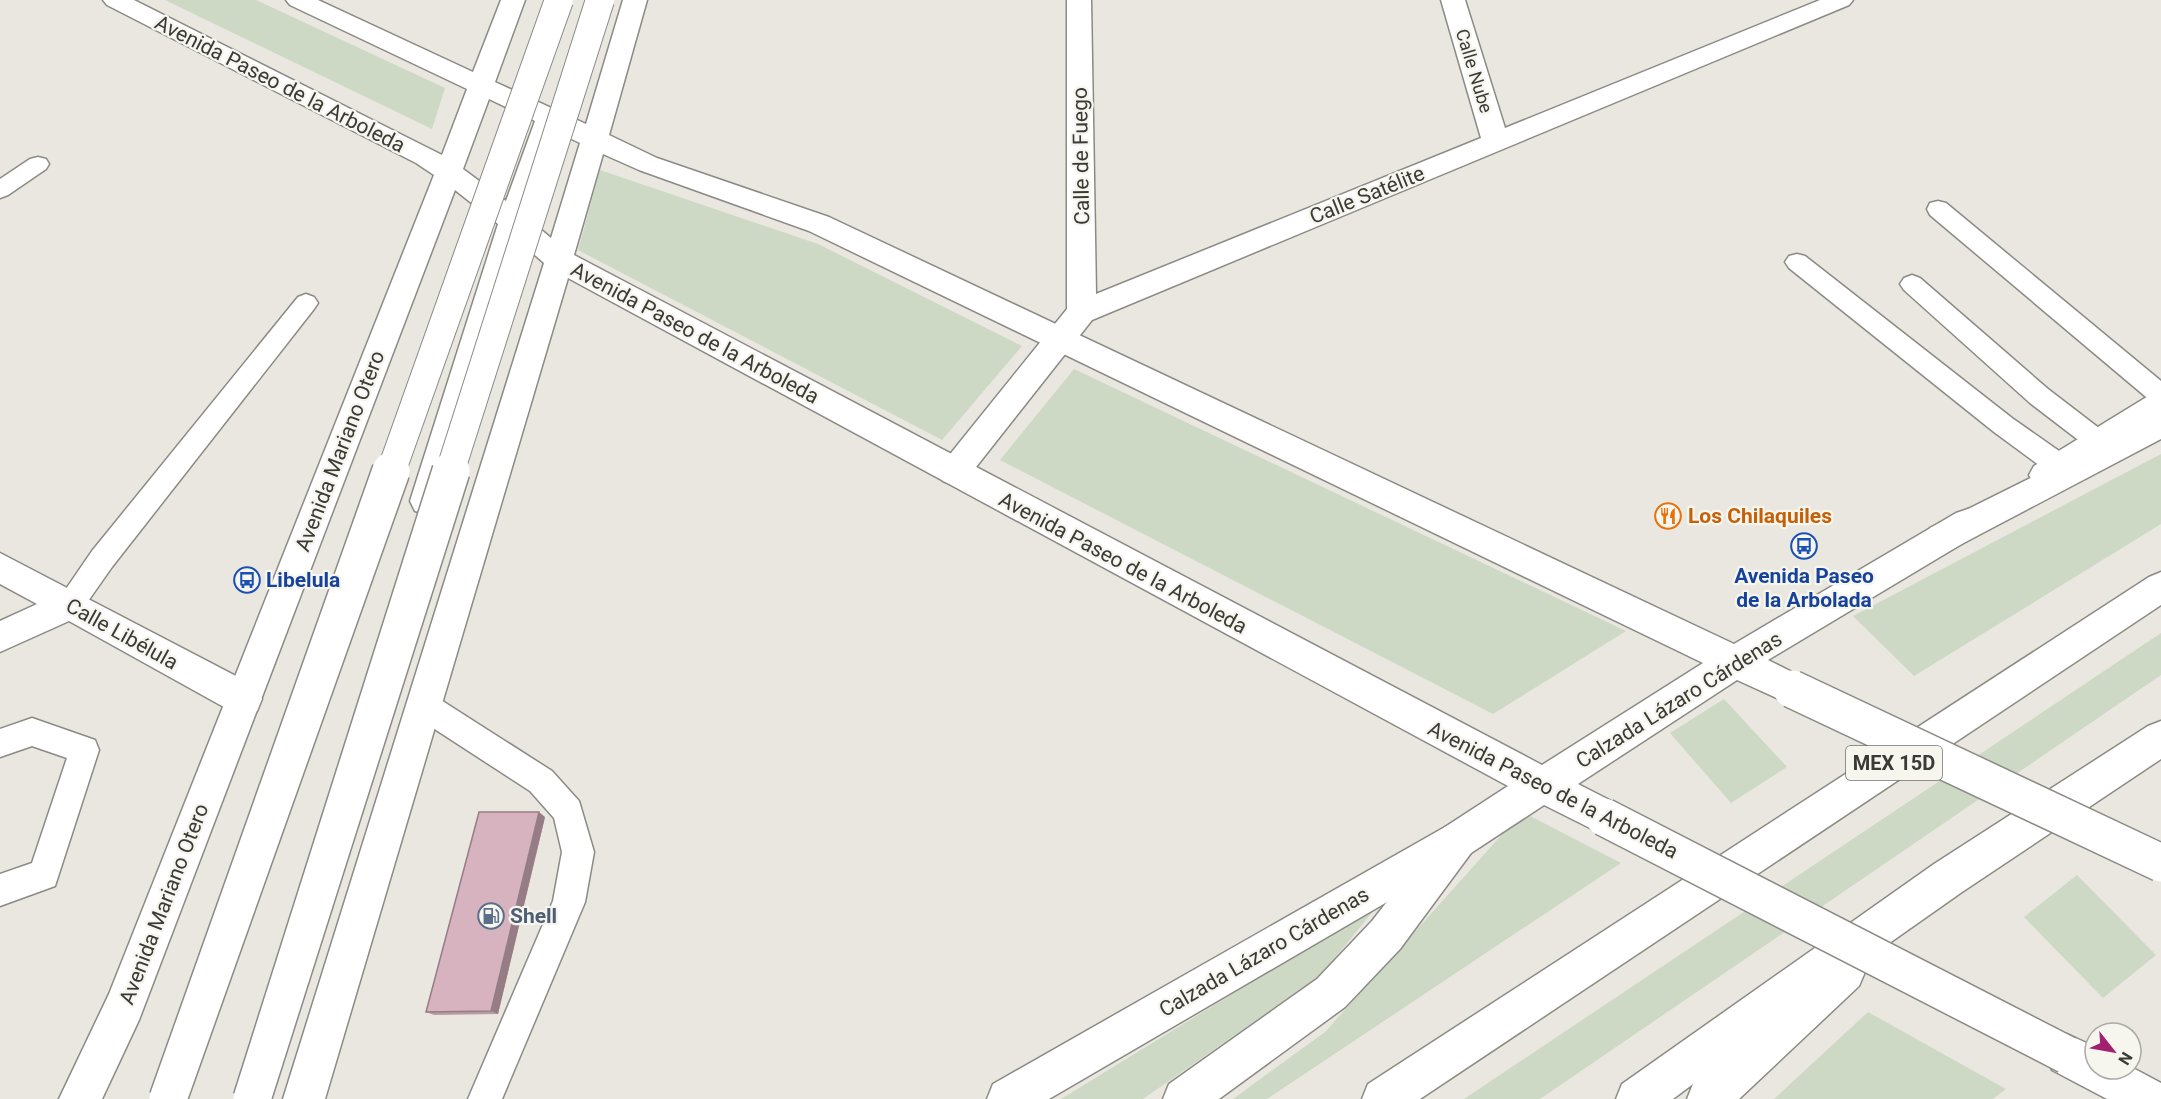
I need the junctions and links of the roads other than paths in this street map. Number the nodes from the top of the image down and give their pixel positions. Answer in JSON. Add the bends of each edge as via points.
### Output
{"nodes":[{"id":1,"x":115,"y":0,"type":"edge"},
{"id":2,"x":298,"y":0,"type":"edge"},
{"id":3,"x":513,"y":0,"type":"edge"},
{"id":4,"x":559,"y":0,"type":"edge"},
{"id":5,"x":600,"y":0,"type":"edge"},
{"id":6,"x":635,"y":0,"type":"edge"},
{"id":7,"x":1079,"y":0,"type":"edge"},
{"id":8,"x":1453,"y":0,"type":"edge"},
{"id":9,"x":1841,"y":0,"type":"edge"},
{"id":10,"x":1800,"y":8,"type":"edge"},
{"id":11,"x":481,"y":85,"type":"junction"},
{"id":12,"x":549,"y":118,"type":"junction"},
{"id":13,"x":594,"y":139,"type":"junction"},
{"id":14,"x":1496,"y":143,"type":"junction"},
{"id":15,"x":38,"y":164,"type":"dead end"},
{"id":16,"x":449,"y":171,"type":"junction"},
{"id":17,"x":0,"y":190,"type":"edge"},
{"id":18,"x":1938,"y":209,"type":"dead end"},
{"id":19,"x":513,"y":220,"type":"junction"},
{"id":20,"x":559,"y":260,"type":"junction"},
{"id":21,"x":1797,"y":262,"type":"dead end"},
{"id":22,"x":1912,"y":284,"type":"dead end"},
{"id":23,"x":306,"y":303,"type":"dead end"},
{"id":24,"x":1082,"y":312,"type":"junction"},
{"id":25,"x":1062,"y":340,"type":"junction"},
{"id":26,"x":2161,"y":395,"type":"edge"},
{"id":27,"x":2161,"y":404,"type":"edge"},
{"id":28,"x":2161,"y":425,"type":"edge"},
{"id":29,"x":2099,"y":442,"type":"junction"},
{"id":30,"x":2060,"y":466,"type":"junction"},
{"id":31,"x":954,"y":472,"type":"junction"},
{"id":32,"x":1942,"y":538,"type":"junction"},
{"id":33,"x":0,"y":567,"type":"edge"},
{"id":34,"x":2161,"y":587,"type":"edge"},
{"id":35,"x":69,"y":605,"type":"junction"},
{"id":36,"x":0,"y":637,"type":"edge"},
{"id":37,"x":1736,"y":661,"type":"junction"},
{"id":38,"x":244,"y":699,"type":"junction"},
{"id":39,"x":423,"y":705,"type":"junction"},
{"id":40,"x":2161,"y":738,"type":"edge"},
{"id":41,"x":0,"y":743,"type":"edge"},
{"id":42,"x":1543,"y":786,"type":"junction"},
{"id":43,"x":1458,"y":840,"type":"junction"},
{"id":44,"x":2161,"y":863,"type":"edge"},
{"id":45,"x":1948,"y":878,"type":"junction"},
{"id":46,"x":0,"y":890,"type":"edge"},
{"id":47,"x":2161,"y":1089,"type":"edge"},
{"id":48,"x":80,"y":1099,"type":"edge"},
{"id":49,"x":168,"y":1099,"type":"edge"},
{"id":50,"x":244,"y":1099,"type":"edge"},
{"id":51,"x":252,"y":1099,"type":"edge"},
{"id":52,"x":304,"y":1099,"type":"edge"},
{"id":53,"x":485,"y":1099,"type":"edge"},
{"id":54,"x":1008,"y":1099,"type":"edge"},
{"id":55,"x":1184,"y":1099,"type":"edge"},
{"id":56,"x":1383,"y":1099,"type":"edge"},
{"id":57,"x":1637,"y":1099,"type":"edge"},
{"id":58,"x":1708,"y":1099,"type":"edge"},
{"id":59,"x":2148,"y":1099,"type":"edge"}],
"edges":[{"from":1,"to":16,"type":"main road","name":"Avenida Paseo de la Arboleda"},
{"from":2,"to":11,"type":"main road"},
{"from":3,"to":11,"type":"main road","name":"Avenida Mariano Otero"},
{"from":4,"to":49,"type":"main road","bridge":true},
{"from":5,"to":51,"type":"main road","bridge":true},
{"from":6,"to":13,"type":"main road"},
{"from":7,"to":24,"type":"main road","name":"Calle de Fuego"},
{"from":8,"to":14,"type":"main road","name":"Calle Nube"},
{"from":9,"to":10,"type":"main road","name":"Calle Satélite"},
{"from":10,"to":14,"type":"main road","name":"Calle Satélite"},
{"from":11,"to":12,"type":"main road"},
{"from":11,"to":16,"type":"main road","name":"Avenida Mariano Otero"},
{"from":12,"to":13,"type":"main road"},
{"from":12,"to":19,"type":"main road"},
{"from":13,"to":20,"type":"main road"},
{"from":13,"to":25,"type":"main road","via":[[648,164],[819,224]]},
{"from":14,"to":24,"type":"main road","name":"Calle Satélite"},
{"from":15,"to":17,"type":"lane"},
{"from":16,"to":19,"type":"main road","name":"Avenida Paseo de la Arboleda"},
{"from":16,"to":38,"type":"main road","name":"Avenida Mariano Otero"},
{"from":18,"to":26,"type":"lane"},
{"from":19,"to":20,"type":"main road","name":"Avenida Paseo de la Arboleda"},
{"from":19,"to":50,"type":"main road","via":[[246,1081]]},
{"from":20,"to":31,"type":"main road","name":"Avenida Paseo de la Arboleda"},
{"from":20,"to":39,"type":"main road"},
{"from":21,"to":30,"type":"lane"},
{"from":22,"to":29,"type":"lane","via":[[2039,396]]},
{"from":23,"to":35,"type":"lane"},
{"from":24,"to":25,"type":"main road"},
{"from":25,"to":31,"type":"main road"},
{"from":25,"to":37,"type":"main road"},
{"from":27,"to":29,"type":"main road","name":"Calzada Lázaro Cárdenas"},
{"from":28,"to":32,"type":"main road"},
{"from":29,"to":30,"type":"main road","name":"Calzada Lázaro Cárdenas"},
{"from":30,"to":32,"type":"main road","name":"Calzada Lázaro Cárdenas"},
{"from":31,"to":42,"type":"main road","name":"Avenida Paseo de la Arboleda"},
{"from":32,"to":37,"type":"main road","name":"Calzada Lázaro Cárdenas"},
{"from":33,"to":35,"type":"main road","name":"Calle Libélula"},
{"from":34,"to":56,"type":"main road","number":"MEX 15D"},
{"from":35,"to":36,"type":"main road"},
{"from":35,"to":38,"type":"main road","name":"Calle Libélula"},
{"from":37,"to":42,"type":"main road","name":"Calzada Lázaro Cárdenas"},
{"from":37,"to":44,"type":"main road","bridge":true},
{"from":38,"to":48,"type":"main road","name":"Avenida Mariano Otero","via":[[125,1006]]},
{"from":39,"to":52,"type":"main road"},
{"from":39,"to":53,"type":"lane","via":[[541,781],[568,811],[578,852],[569,902]]},
{"from":40,"to":45,"type":"main road"},
{"from":41,"to":46,"type":"lane","via":[[32,732],[84,750],[44,874]]},
{"from":42,"to":43,"type":"main road","name":"Calzada Lázaro Cárdenas"},
{"from":42,"to":59,"type":"main road","name":"Avenida Paseo de la Arboleda","bridge":true},
{"from":43,"to":54,"type":"main road","name":"Calzada Lázaro Cárdenas"},
{"from":43,"to":55,"type":"main road","via":[[1386,935],[1331,993]]},
{"from":45,"to":57,"type":"main road"},
{"from":45,"to":58,"type":"main road"},
{"from":47,"to":59,"type":"main road"}]}
